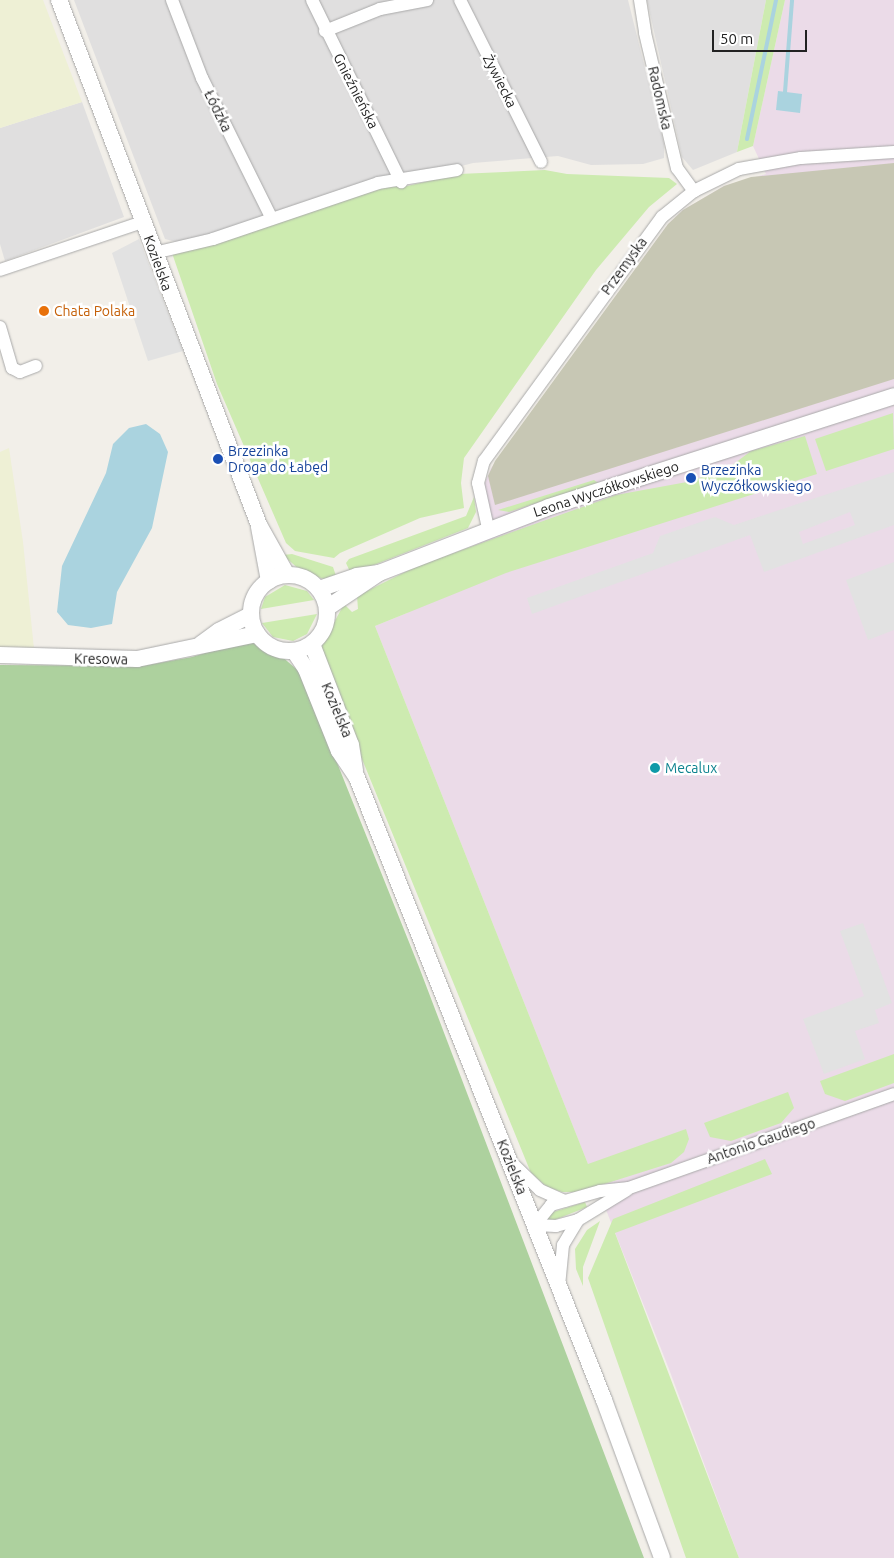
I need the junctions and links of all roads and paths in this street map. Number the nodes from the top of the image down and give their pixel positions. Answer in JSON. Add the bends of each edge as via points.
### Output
{"nodes":[{"id":1,"x":59,"y":0,"type":"edge"},
{"id":2,"x":172,"y":0,"type":"edge"},
{"id":3,"x":312,"y":0,"type":"edge"},
{"id":4,"x":427,"y":0,"type":"edge"},
{"id":5,"x":460,"y":0,"type":"edge"},
{"id":6,"x":640,"y":0,"type":"edge"},
{"id":7,"x":325,"y":31,"type":"junction"},
{"id":8,"x":894,"y":152,"type":"edge"},
{"id":9,"x":541,"y":162,"type":"dead end"},
{"id":10,"x":458,"y":170,"type":"dead end"},
{"id":11,"x":401,"y":182,"type":"junction"},
{"id":12,"x":694,"y":191,"type":"junction"},
{"id":13,"x":272,"y":219,"type":"junction"},
{"id":14,"x":143,"y":222,"type":"junction"},
{"id":15,"x":154,"y":253,"type":"junction"},
{"id":16,"x":0,"y":270,"type":"edge"},
{"id":17,"x":0,"y":327,"type":"edge"},
{"id":18,"x":36,"y":366,"type":"dead end"},
{"id":19,"x":894,"y":396,"type":"edge"},
{"id":20,"x":259,"y":525,"type":"junction"},
{"id":21,"x":488,"y":528,"type":"junction"},
{"id":22,"x":379,"y":573,"type":"junction"},
{"id":23,"x":287,"y":575,"type":"junction"},
{"id":24,"x":269,"y":581,"type":"junction"},
{"id":25,"x":319,"y":589,"type":"junction"},
{"id":26,"x":327,"y":608,"type":"junction"},
{"id":27,"x":251,"y":615,"type":"junction"},
{"id":28,"x":257,"y":634,"type":"junction"},
{"id":29,"x":201,"y":644,"type":"junction"},
{"id":30,"x":312,"y":644,"type":"junction"},
{"id":31,"x":294,"y":651,"type":"junction"},
{"id":32,"x":0,"y":655,"type":"edge"},
{"id":33,"x":357,"y":778,"type":"junction"},
{"id":34,"x":894,"y":1094,"type":"edge"},
{"id":35,"x":511,"y":1162,"type":"junction"},
{"id":36,"x":629,"y":1188,"type":"junction"},
{"id":37,"x":565,"y":1201,"type":"junction"},
{"id":38,"x":578,"y":1220,"type":"junction"},
{"id":39,"x":535,"y":1225,"type":"junction"},
{"id":40,"x":559,"y":1286,"type":"junction"},
{"id":41,"x":662,"y":1558,"type":"edge"}],
"edges":[{"from":1,"to":14,"type":"street","name":"Kozielska"},
{"from":2,"to":13,"type":"street","name":"Łódzka","via":[[202,78]]},
{"from":3,"to":7,"type":"street","name":"Gnieźnieńska"},
{"from":4,"to":7,"type":"street","via":[[380,9]]},
{"from":5,"to":9,"type":"street","name":"Żywiecka"},
{"from":6,"to":12,"type":"street","name":"Radomska","via":[[644,32],[677,168]]},
{"from":7,"to":11,"type":"street","name":"Gnieźnieńska"},
{"from":8,"to":12,"type":"street","name":"Przemyska","via":[[763,164],[716,178]]},
{"from":10,"to":11,"type":"street"},
{"from":11,"to":13,"type":"street","via":[[378,183]]},
{"from":12,"to":21,"type":"street","name":"Przemyska","via":[[662,217],[641,242],[484,461],[478,483]]},
{"from":13,"to":15,"type":"street","via":[[213,239]]},
{"from":14,"to":15,"type":"street","name":"Kozielska"},
{"from":14,"to":16,"type":"street"},
{"from":15,"to":20,"type":"street","name":"Kozielska"},
{"from":17,"to":18,"type":"street","via":[[12,368],[20,372]]},
{"from":19,"to":21,"type":"street","name":"Leona Wyczółkowskiego"},
{"from":20,"to":23,"type":"street","name":"Kozielska"},
{"from":20,"to":24,"type":"street","name":"Kozielska"},
{"from":21,"to":22,"type":"street","name":"Leona Wyczółkowskiego"},
{"from":22,"to":25,"type":"street","name":"Leona Wyczółkowskiego","via":[[357,576]]},
{"from":22,"to":26,"type":"street","name":"Leona Wyczółkowskiego"},
{"from":23,"to":24,"type":"street"},
{"from":23,"to":25,"type":"street","via":[[305,578]]},
{"from":24,"to":27,"type":"street","via":[[255,596]]},
{"from":25,"to":26,"type":"street"},
{"from":26,"to":30,"type":"street","via":[[323,631]]},
{"from":27,"to":28,"type":"street"},
{"from":27,"to":29,"type":"street","name":"Kresowa"},
{"from":28,"to":29,"type":"street","name":"Kresowa"},
{"from":28,"to":31,"type":"street","via":[[276,649]]},
{"from":29,"to":32,"type":"street","name":"Kresowa","via":[[155,657],[123,660]]},
{"from":30,"to":31,"type":"street"},
{"from":30,"to":33,"type":"street","name":"Kozielska","via":[[351,745]]},
{"from":31,"to":33,"type":"street","name":"Kozielska","via":[[306,669],[339,751]]},
{"from":33,"to":35,"type":"street","name":"Kozielska"},
{"from":34,"to":36,"type":"street","name":"Antonio Gaudiego"},
{"from":35,"to":37,"type":"street","via":[[540,1190]]},
{"from":35,"to":39,"type":"street","name":"Kozielska"},
{"from":36,"to":37,"type":"street","name":"Antonio Gaudiego","via":[[600,1191]]},
{"from":36,"to":38,"type":"street","name":"Antonio Gaudiego"},
{"from":37,"to":39,"type":"street","name":"Antonio Gaudiego","via":[[545,1210]]},
{"from":38,"to":39,"type":"street","name":"Antonio Gaudiego"},
{"from":38,"to":40,"type":"street","name":"Antonio Gaudiego","via":[[563,1245]]},
{"from":39,"to":40,"type":"street","name":"Kozielska"},
{"from":40,"to":41,"type":"street","name":"Kozielska"}]}
